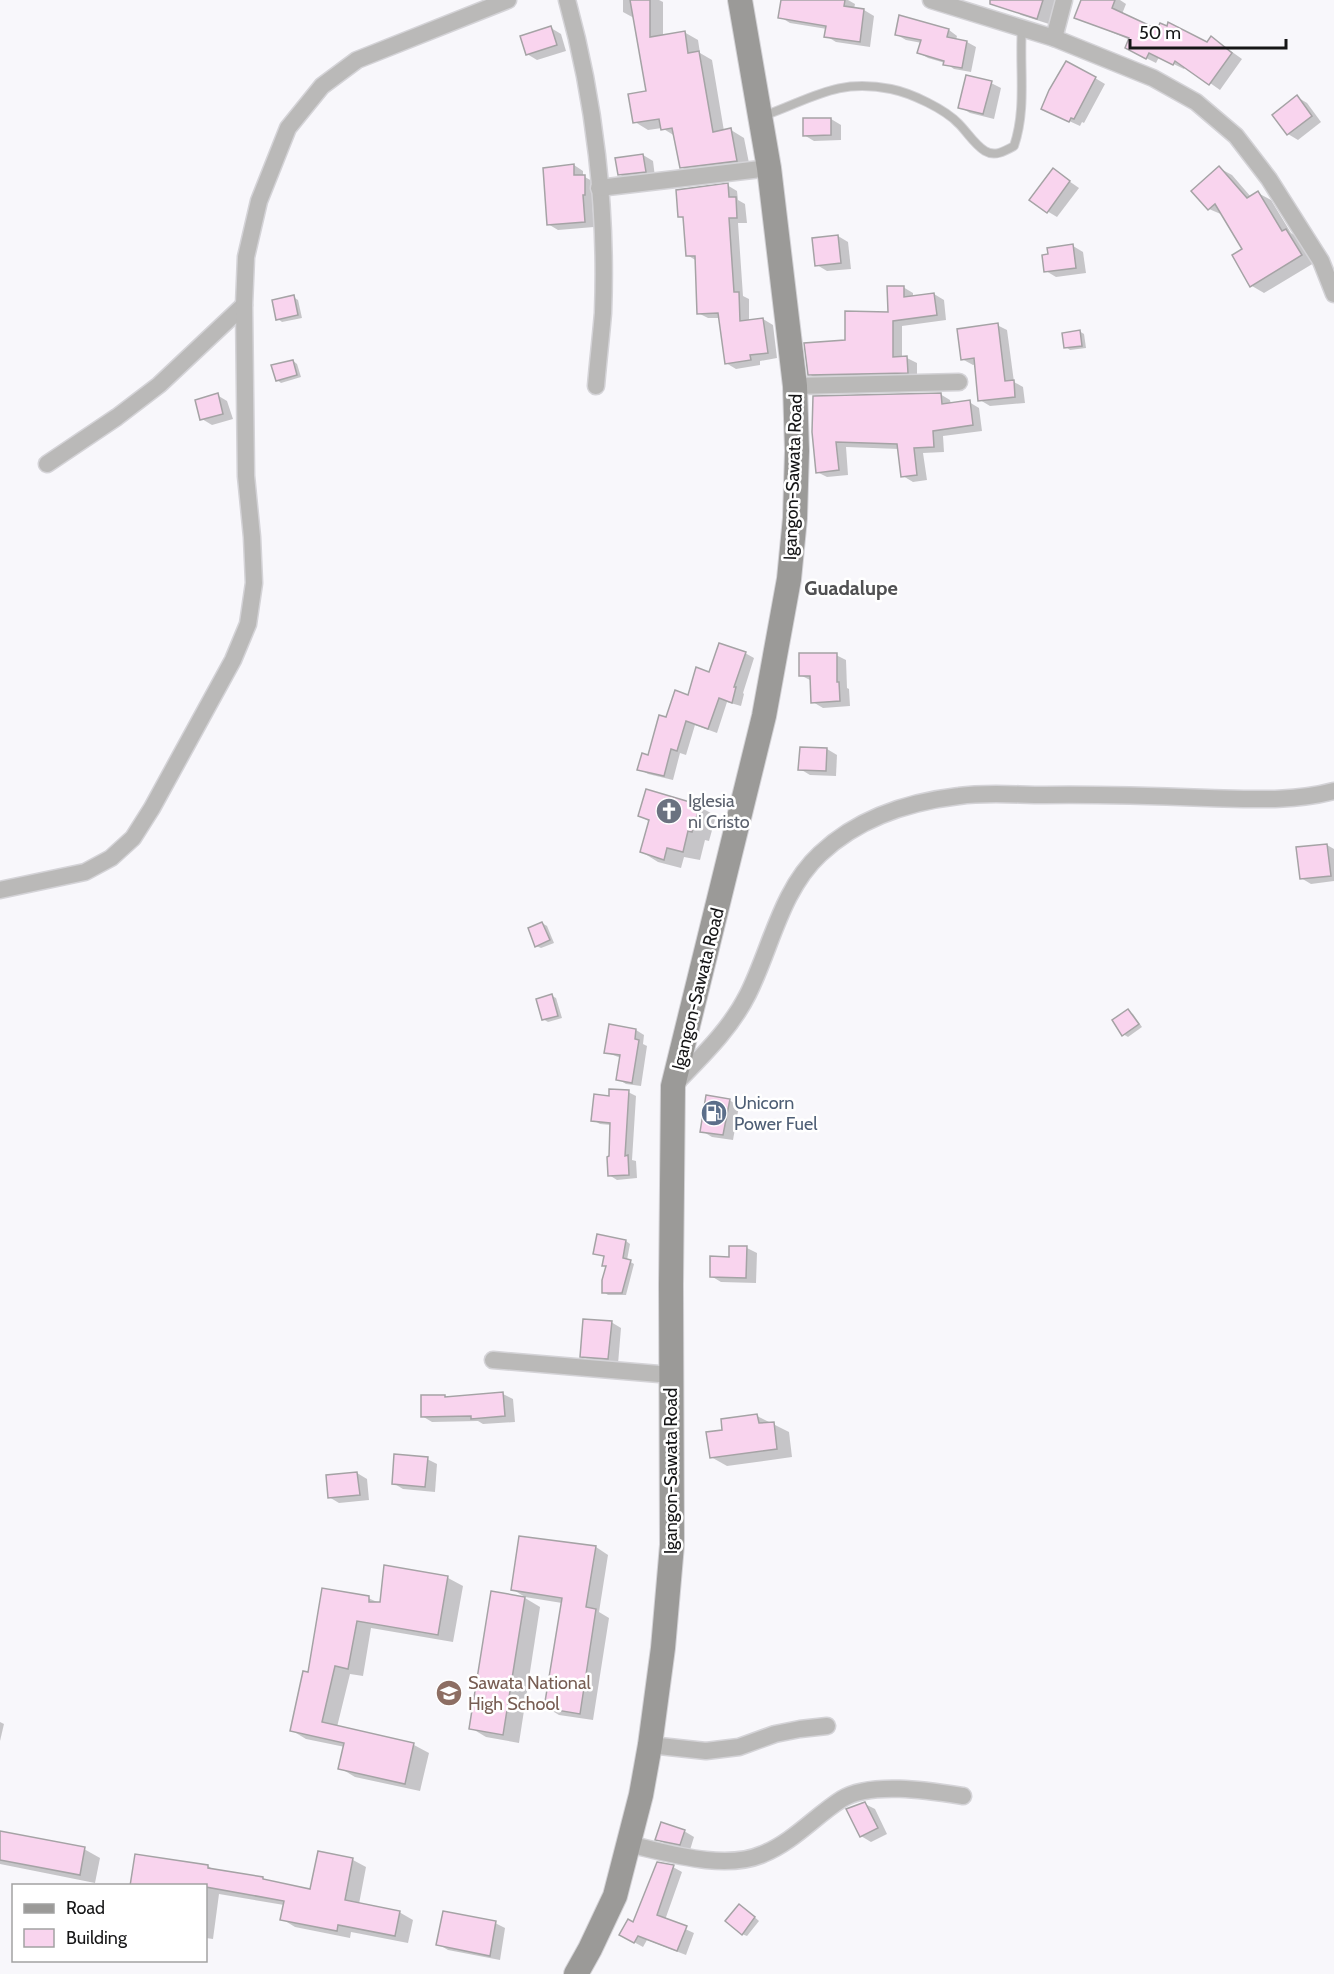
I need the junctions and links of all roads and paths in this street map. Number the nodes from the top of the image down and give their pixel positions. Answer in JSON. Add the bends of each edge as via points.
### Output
{"nodes":[{"id":1,"x":508,"y":0,"type":"edge"},
{"id":2,"x":567,"y":0,"type":"edge"},
{"id":3,"x":740,"y":0,"type":"edge"},
{"id":4,"x":930,"y":0,"type":"edge"},
{"id":5,"x":1064,"y":0,"type":"edge"},
{"id":6,"x":1022,"y":27,"type":"junction"},
{"id":7,"x":1054,"y":38,"type":"junction"},
{"id":8,"x":760,"y":117,"type":"junction"},
{"id":9,"x":769,"y":168,"type":"junction"},
{"id":10,"x":599,"y":188,"type":"junction"},
{"id":11,"x":1334,"y":294,"type":"edge"},
{"id":12,"x":244,"y":305,"type":"junction"},
{"id":13,"x":959,"y":382,"type":"dead end"},
{"id":14,"x":596,"y":386,"type":"dead end"},
{"id":15,"x":795,"y":386,"type":"junction"},
{"id":16,"x":47,"y":464,"type":"dead end"},
{"id":17,"x":1334,"y":791,"type":"edge"},
{"id":18,"x":0,"y":890,"type":"edge"},
{"id":19,"x":674,"y":1086,"type":"junction"},
{"id":20,"x":493,"y":1360,"type":"dead end"},
{"id":21,"x":672,"y":1375,"type":"junction"},
{"id":22,"x":827,"y":1726,"type":"dead end"},
{"id":23,"x":650,"y":1745,"type":"junction"},
{"id":24,"x":963,"y":1796,"type":"dead end"},
{"id":25,"x":628,"y":1845,"type":"junction"},
{"id":26,"x":576,"y":1974,"type":"edge"}],
"edges":[{"from":1,"to":12,"type":"street","via":[[357,60],[322,86],[288,128],[259,201],[246,256]]},
{"from":2,"to":10,"type":"street","via":[[584,71]]},
{"from":3,"to":8,"type":"main road","name":"Igangon-Sawata Road"},
{"from":4,"to":6,"type":"street"},
{"from":5,"to":7,"type":"street"},
{"from":6,"to":7,"type":"street"},
{"from":6,"to":8,"type":"lane","via":[[1020,130],[1014,146],[999,154],[985,151],[957,122],[927,102],[869,86],[845,86],[822,92]]},
{"from":7,"to":11,"type":"street","via":[[1153,78],[1196,102],[1236,136],[1269,179],[1321,261]]},
{"from":8,"to":9,"type":"main road","name":"Igangon-Sawata Road"},
{"from":9,"to":10,"type":"street"},
{"from":9,"to":15,"type":"main road","name":"Igangon-Sawata Road"},
{"from":10,"to":14,"type":"street","via":[[603,313]]},
{"from":12,"to":16,"type":"street","via":[[159,385]]},
{"from":12,"to":18,"type":"street","via":[[246,476],[254,583],[248,624],[233,660],[133,838],[111,858],[85,872]]},
{"from":13,"to":15,"type":"street"},
{"from":15,"to":19,"type":"main road","name":"Igangon-Sawata Road","via":[[795,518],[777,653]]},
{"from":17,"to":19,"type":"street","via":[[1293,799],[960,795],[870,818],[843,835],[806,869],[792,891],[736,1015]]},
{"from":19,"to":21,"type":"main road","name":"Igangon-Sawata Road"},
{"from":20,"to":21,"type":"street"},
{"from":21,"to":23,"type":"main road","name":"Igangon-Sawata Road","via":[[672,1545]]},
{"from":22,"to":23,"type":"street","via":[[783,1732],[739,1747],[706,1751]]},
{"from":23,"to":25,"type":"main road","name":"Igangon-Sawata Road"},
{"from":24,"to":25,"type":"street","via":[[926,1790],[864,1792],[844,1798],[763,1855],[736,1860],[710,1860]]},
{"from":25,"to":26,"type":"main road","name":"Igangon-Sawata Road","via":[[615,1896]]}]}
